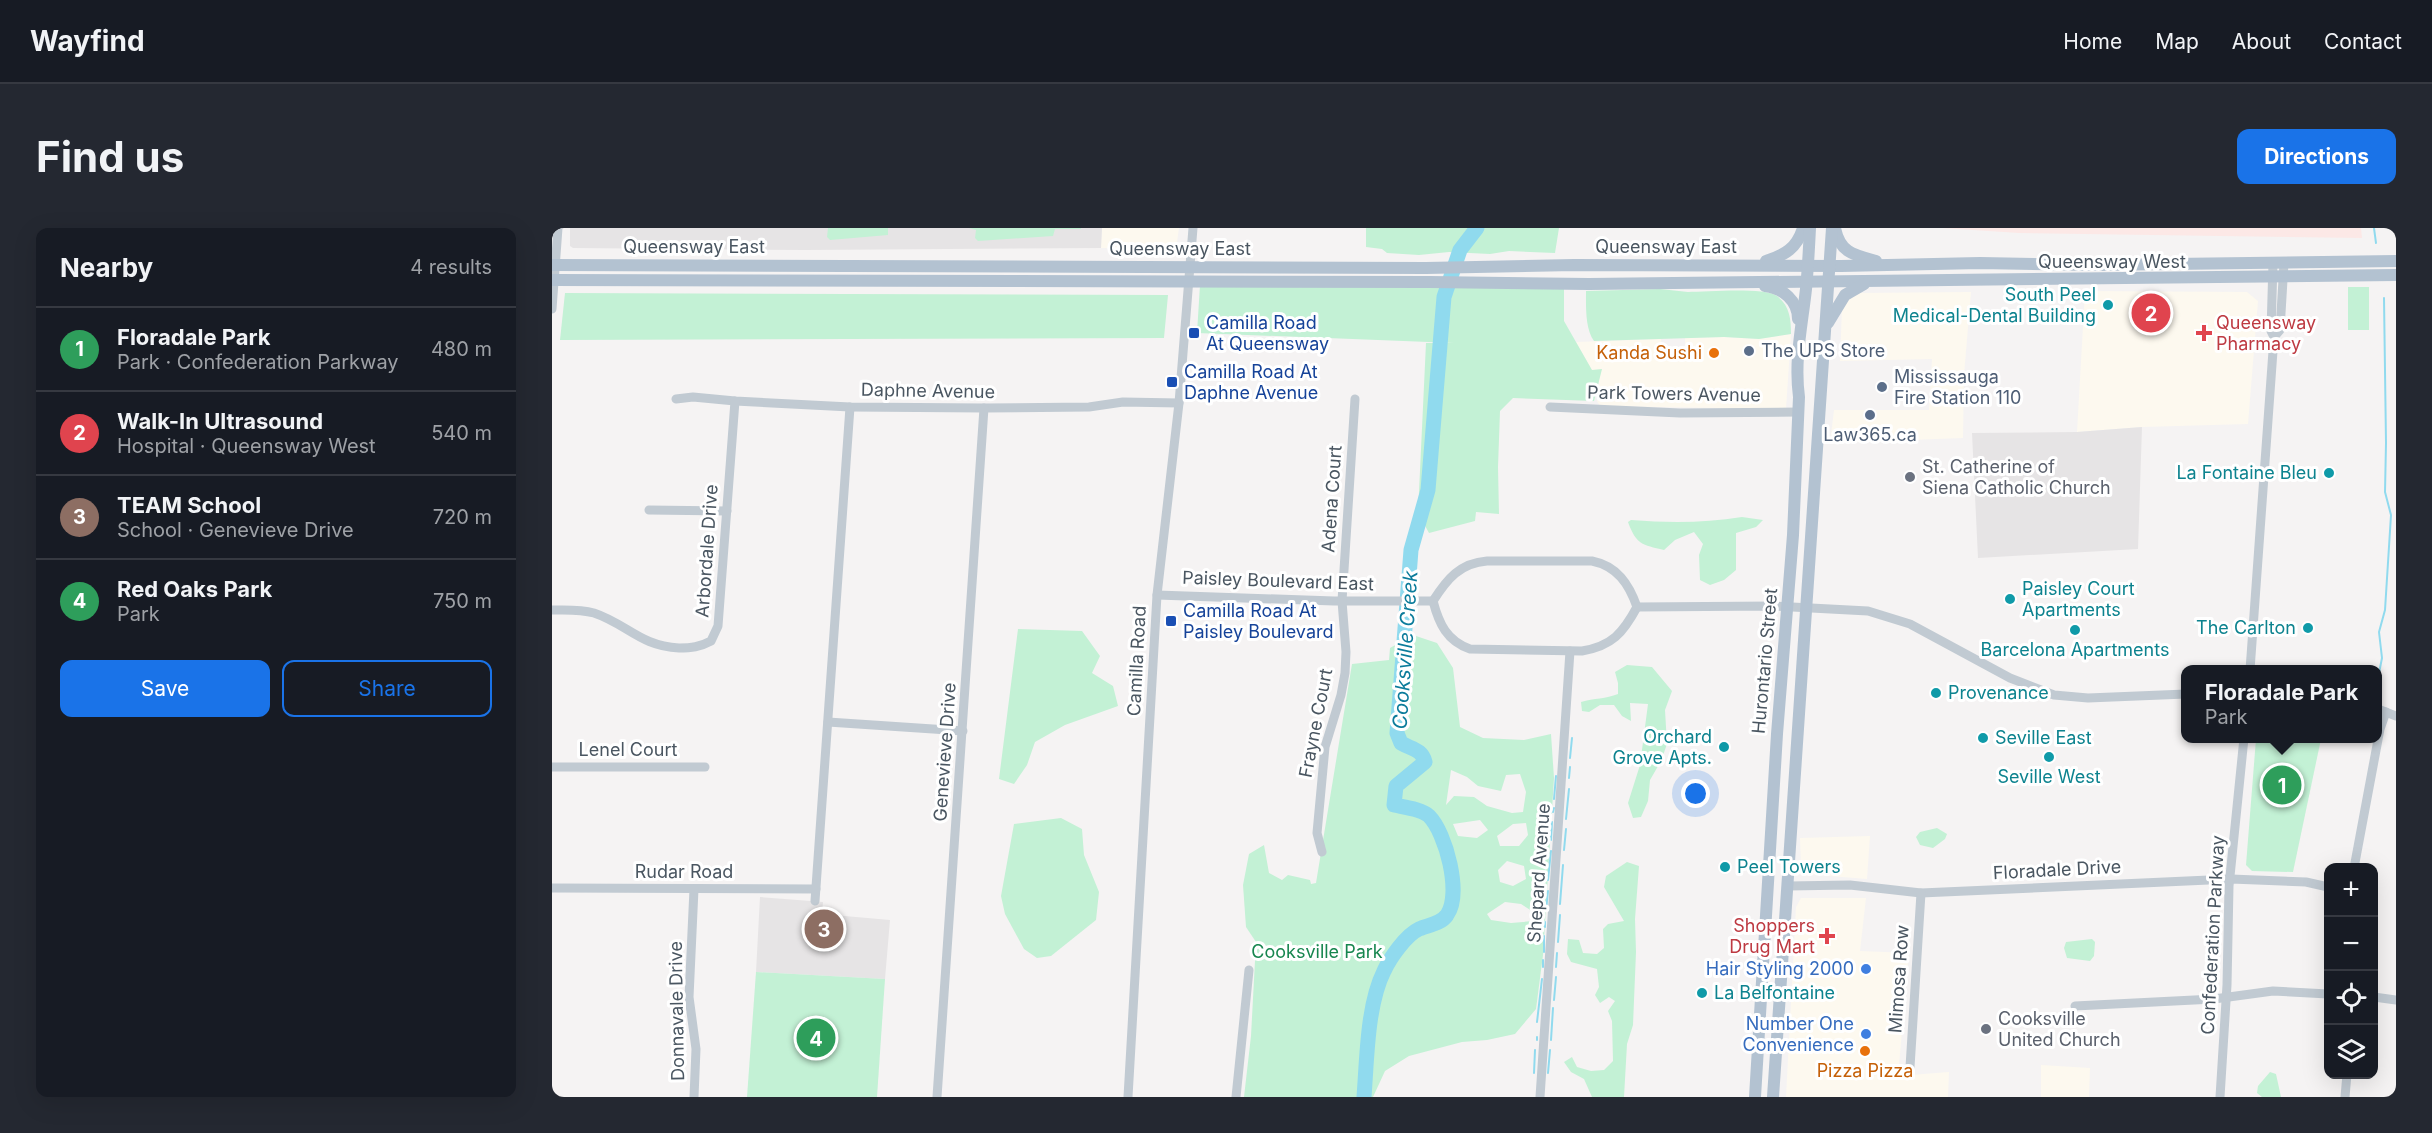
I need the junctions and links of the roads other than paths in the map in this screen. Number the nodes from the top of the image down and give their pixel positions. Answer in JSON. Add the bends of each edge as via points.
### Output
{"nodes":[{"id":1,"x":558,"y":228,"type":"edge"},
{"id":2,"x":1193,"y":228,"type":"edge"},
{"id":3,"x":1803,"y":228,"type":"edge"},
{"id":4,"x":1810,"y":228,"type":"edge"},
{"id":5,"x":1833,"y":228,"type":"edge"},
{"id":6,"x":2396,"y":261,"type":"edge"},
{"id":7,"x":2279,"y":263,"type":"junction"},
{"id":8,"x":1753,"y":264,"type":"junction"},
{"id":9,"x":1886,"y":264,"type":"junction"},
{"id":10,"x":554,"y":265,"type":"edge"},
{"id":11,"x":1807,"y":265,"type":"junction"},
{"id":12,"x":1830,"y":266,"type":"junction"},
{"id":13,"x":1190,"y":267,"type":"junction"},
{"id":14,"x":2396,"y":276,"type":"edge"},
{"id":15,"x":2278,"y":277,"type":"junction"},
{"id":16,"x":554,"y":280,"type":"edge"},
{"id":17,"x":1873,"y":280,"type":"junction"},
{"id":18,"x":1806,"y":281,"type":"junction"},
{"id":19,"x":1829,"y":281,"type":"junction"},
{"id":20,"x":1189,"y":282,"type":"junction"},
{"id":21,"x":1731,"y":282,"type":"junction"},
{"id":22,"x":552,"y":309,"type":"edge"},
{"id":23,"x":1825,"y":329,"type":"junction"},
{"id":24,"x":1798,"y":333,"type":"junction"},
{"id":25,"x":676,"y":399,"type":"dead end"},
{"id":26,"x":1355,"y":399,"type":"dead end"},
{"id":27,"x":735,"y":401,"type":"junction"},
{"id":28,"x":1179,"y":403,"type":"junction"},
{"id":29,"x":850,"y":407,"type":"junction"},
{"id":30,"x":1550,"y":407,"type":"dead end"},
{"id":31,"x":984,"y":408,"type":"junction"},
{"id":32,"x":1798,"y":412,"type":"junction"},
{"id":33,"x":649,"y":510,"type":"dead end"},
{"id":34,"x":727,"y":511,"type":"junction"},
{"id":35,"x":1157,"y":595,"type":"junction"},
{"id":36,"x":1341,"y":601,"type":"junction"},
{"id":37,"x":1429,"y":601,"type":"junction"},
{"id":38,"x":1637,"y":607,"type":"junction"},
{"id":39,"x":1788,"y":607,"type":"junction"},
{"id":40,"x":1807,"y":608,"type":"junction"},
{"id":41,"x":552,"y":610,"type":"edge"},
{"id":42,"x":1570,"y":651,"type":"junction"},
{"id":43,"x":2250,"y":665,"type":"edge"},
{"id":44,"x":2181,"y":694,"type":"edge"},
{"id":45,"x":2382,"y":711,"type":"edge"},
{"id":46,"x":2396,"y":716,"type":"edge"},
{"id":47,"x":828,"y":722,"type":"junction"},
{"id":48,"x":963,"y":731,"type":"junction"},
{"id":49,"x":2244,"y":743,"type":"edge"},
{"id":50,"x":2377,"y":743,"type":"edge"},
{"id":51,"x":552,"y":767,"type":"edge"},
{"id":52,"x":705,"y":767,"type":"dead end"},
{"id":53,"x":1322,"y":852,"type":"dead end"},
{"id":54,"x":2355,"y":863,"type":"edge"},
{"id":55,"x":2231,"y":879,"type":"junction"},
{"id":56,"x":1788,"y":886,"type":"junction"},
{"id":57,"x":2324,"y":886,"type":"edge"},
{"id":58,"x":552,"y":888,"type":"edge"},
{"id":59,"x":694,"y":889,"type":"junction"},
{"id":60,"x":816,"y":889,"type":"junction"},
{"id":61,"x":1921,"y":893,"type":"junction"},
{"id":62,"x":815,"y":901,"type":"dead end"},
{"id":63,"x":1249,"y":970,"type":"dead end"},
{"id":64,"x":2324,"y":994,"type":"edge"},
{"id":65,"x":2226,"y":998,"type":"junction"},
{"id":66,"x":2378,"y":998,"type":"edge"},
{"id":67,"x":2396,"y":1000,"type":"edge"},
{"id":68,"x":2075,"y":1006,"type":"dead end"},
{"id":69,"x":1910,"y":1067,"type":"dead end"},
{"id":70,"x":2347,"y":1079,"type":"edge"},
{"id":71,"x":694,"y":1097,"type":"edge"},
{"id":72,"x":937,"y":1097,"type":"edge"},
{"id":73,"x":1128,"y":1097,"type":"edge"},
{"id":74,"x":1236,"y":1097,"type":"edge"},
{"id":75,"x":1540,"y":1097,"type":"edge"},
{"id":76,"x":1755,"y":1097,"type":"edge"},
{"id":77,"x":1773,"y":1097,"type":"edge"},
{"id":78,"x":2220,"y":1097,"type":"edge"},
{"id":79,"x":2345,"y":1097,"type":"edge"}],
"edges":[{"from":1,"to":10,"type":"street"},
{"from":2,"to":13,"type":"street","name":"Camilla Road"},
{"from":3,"to":8,"type":"main road","via":[[1789,251]]},
{"from":4,"to":11,"type":"main road","name":"Hurontario Street"},
{"from":5,"to":9,"type":"main road","via":[[1837,241],[1848,252]]},
{"from":5,"to":12,"type":"main road","name":"Hurontario Street"},
{"from":6,"to":7,"type":"main road","name":"Queensway West"},
{"from":7,"to":9,"type":"main road","name":"Queensway West"},
{"from":7,"to":15,"type":"street"},
{"from":8,"to":11,"type":"main road","name":"Queensway East"},
{"from":8,"to":13,"type":"main road","name":"Queensway East"},
{"from":9,"to":12,"type":"main road","name":"Queensway West"},
{"from":10,"to":13,"type":"main road","name":"Queensway East"},
{"from":10,"to":16,"type":"street"},
{"from":11,"to":12,"type":"main road","name":"Queensway East"},
{"from":11,"to":18,"type":"main road","name":"Hurontario Street"},
{"from":12,"to":19,"type":"main road","name":"Hurontario Street"},
{"from":13,"to":20,"type":"street","name":"Camilla Road"},
{"from":14,"to":15,"type":"main road","name":"Queensway West"},
{"from":15,"to":17,"type":"main road","name":"Queensway West"},
{"from":15,"to":43,"type":"street","via":[[2271,331],[2274,337]]},
{"from":16,"to":20,"type":"main road","name":"Queensway East"},
{"from":16,"to":22,"type":"street"},
{"from":17,"to":19,"type":"main road","name":"Queensway West"},
{"from":17,"to":23,"type":"main road","via":[[1845,295]]},
{"from":18,"to":19,"type":"main road","name":"Queensway East"},
{"from":18,"to":21,"type":"main road","name":"Queensway East"},
{"from":18,"to":24,"type":"main road","name":"Hurontario Street"},
{"from":19,"to":23,"type":"main road","name":"Hurontario Street"},
{"from":20,"to":21,"type":"main road","name":"Queensway East"},
{"from":20,"to":28,"type":"street","name":"Camilla Road"},
{"from":21,"to":24,"type":"main road","via":[[1773,287],[1787,295],[1798,309]]},
{"from":23,"to":40,"type":"main road","name":"Hurontario Street"},
{"from":24,"to":32,"type":"main road","name":"Hurontario Street"},
{"from":25,"to":27,"type":"street","name":"Daphne Avenue"},
{"from":26,"to":36,"type":"street","name":"Adena Court"},
{"from":27,"to":29,"type":"street","name":"Daphne Avenue"},
{"from":27,"to":34,"type":"street","name":"Arbordale Drive"},
{"from":28,"to":31,"type":"street","name":"Daphne Avenue"},
{"from":28,"to":35,"type":"street","name":"Camilla Road"},
{"from":29,"to":31,"type":"street","name":"Daphne Avenue"},
{"from":29,"to":47,"type":"street"},
{"from":30,"to":32,"type":"street","name":"Park Towers Avenue","via":[[1680,413]]},
{"from":31,"to":48,"type":"street","name":"Genevieve Drive"},
{"from":32,"to":39,"type":"main road","name":"Hurontario Street"},
{"from":33,"to":34,"type":"street"},
{"from":34,"to":41,"type":"street","name":"Arbordale Drive","via":[[718,626],[711,641],[690,648],[663,647],[594,613]]},
{"from":35,"to":36,"type":"street","name":"Paisley Boulevard East"},
{"from":35,"to":73,"type":"street","name":"Camilla Road"},
{"from":36,"to":37,"type":"street","name":"Paisley Boulevard East"},
{"from":36,"to":53,"type":"street","name":"Frayne Court","via":[[1345,673],[1325,747],[1317,833]]},
{"from":37,"to":38,"type":"street","via":[[1449,578],[1470,563],[1592,561],[1619,574],[1632,591]]},
{"from":37,"to":42,"type":"street","via":[[1447,635],[1470,649]]},
{"from":38,"to":39,"type":"street"},
{"from":38,"to":42,"type":"street","via":[[1610,642],[1594,649]]},
{"from":39,"to":40,"type":"street"},
{"from":39,"to":76,"type":"main road","name":"Hurontario Street"},
{"from":40,"to":44,"type":"street","via":[[1850,609],[1891,616],[2021,683],[2054,695],[2088,698]]},
{"from":40,"to":56,"type":"main road","name":"Hurontario Street"},
{"from":42,"to":75,"type":"street","name":"Shepard Avenue"},
{"from":45,"to":46,"type":"street"},
{"from":47,"to":48,"type":"street"},
{"from":47,"to":60,"type":"street"},
{"from":48,"to":72,"type":"street","name":"Genevieve Drive"},
{"from":49,"to":55,"type":"street","name":"Confederation Parkway"},
{"from":50,"to":54,"type":"street"},
{"from":51,"to":52,"type":"street","name":"Lenel Court"},
{"from":55,"to":57,"type":"street","name":"Floradale Drive"},
{"from":55,"to":61,"type":"street","name":"Floradale Drive"},
{"from":55,"to":65,"type":"street","name":"Confederation Parkway"},
{"from":56,"to":61,"type":"street","name":"Floradale Drive","via":[[1850,885]]},
{"from":56,"to":77,"type":"main road","name":"Hurontario Street"},
{"from":58,"to":59,"type":"street","name":"Rudar Road"},
{"from":59,"to":60,"type":"street","name":"Rudar Road"},
{"from":59,"to":71,"type":"street","name":"Donnavale Drive","via":[[689,997],[696,1049]]},
{"from":60,"to":62,"type":"street"},
{"from":61,"to":69,"type":"street","name":"Mimosa Row"},
{"from":63,"to":74,"type":"street"},
{"from":64,"to":65,"type":"street","via":[[2273,991]]},
{"from":65,"to":68,"type":"street"},
{"from":65,"to":78,"type":"street","name":"Confederation Parkway"},
{"from":66,"to":67,"type":"street"},
{"from":70,"to":79,"type":"street"}]}
